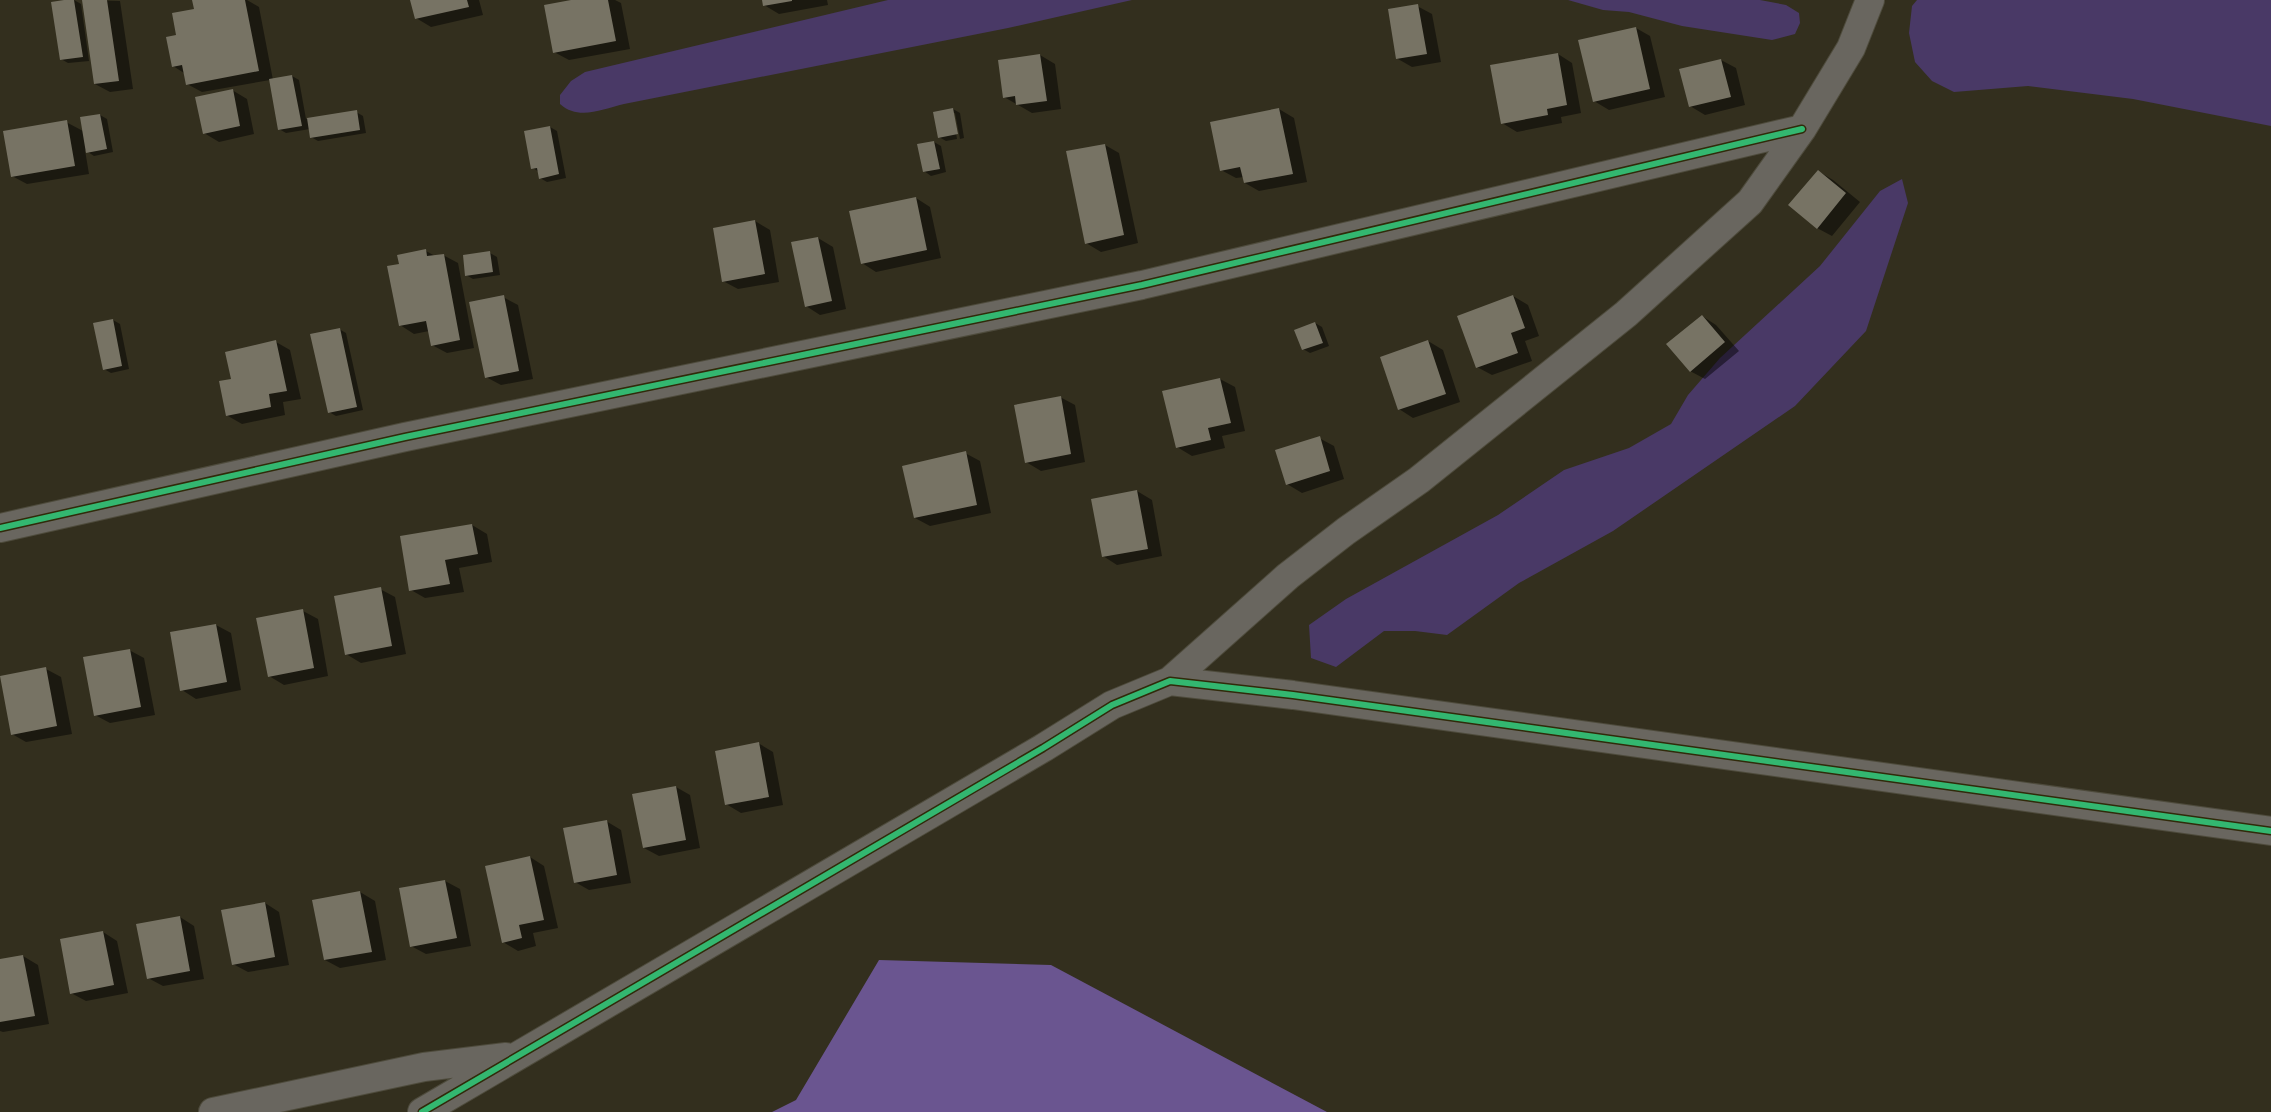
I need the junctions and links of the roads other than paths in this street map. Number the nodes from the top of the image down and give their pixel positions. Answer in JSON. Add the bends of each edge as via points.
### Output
{"nodes":[{"id":1,"x":1870,"y":0,"type":"edge"},
{"id":2,"x":1802,"y":129,"type":"junction"},
{"id":3,"x":0,"y":528,"type":"edge"},
{"id":4,"x":1170,"y":681,"type":"junction"},
{"id":5,"x":2271,"y":831,"type":"edge"},
{"id":6,"x":515,"y":1056,"type":"junction"},
{"id":7,"x":214,"y":1112,"type":"edge"},
{"id":8,"x":422,"y":1112,"type":"edge"}],
"edges":[{"from":1,"to":2,"type":"street","via":[[1850,48]]},
{"from":2,"to":3,"type":"street","via":[[1142,285],[406,437]]},
{"from":2,"to":4,"type":"street","via":[[1750,202],[1626,314],[1419,480],[1288,576]]},
{"from":4,"to":5,"type":"street","via":[[1293,694]]},
{"from":4,"to":6,"type":"street","via":[[1112,705],[670,968]]},
{"from":6,"to":7,"type":"street","via":[[424,1067]]},
{"from":6,"to":8,"type":"street"}]}
